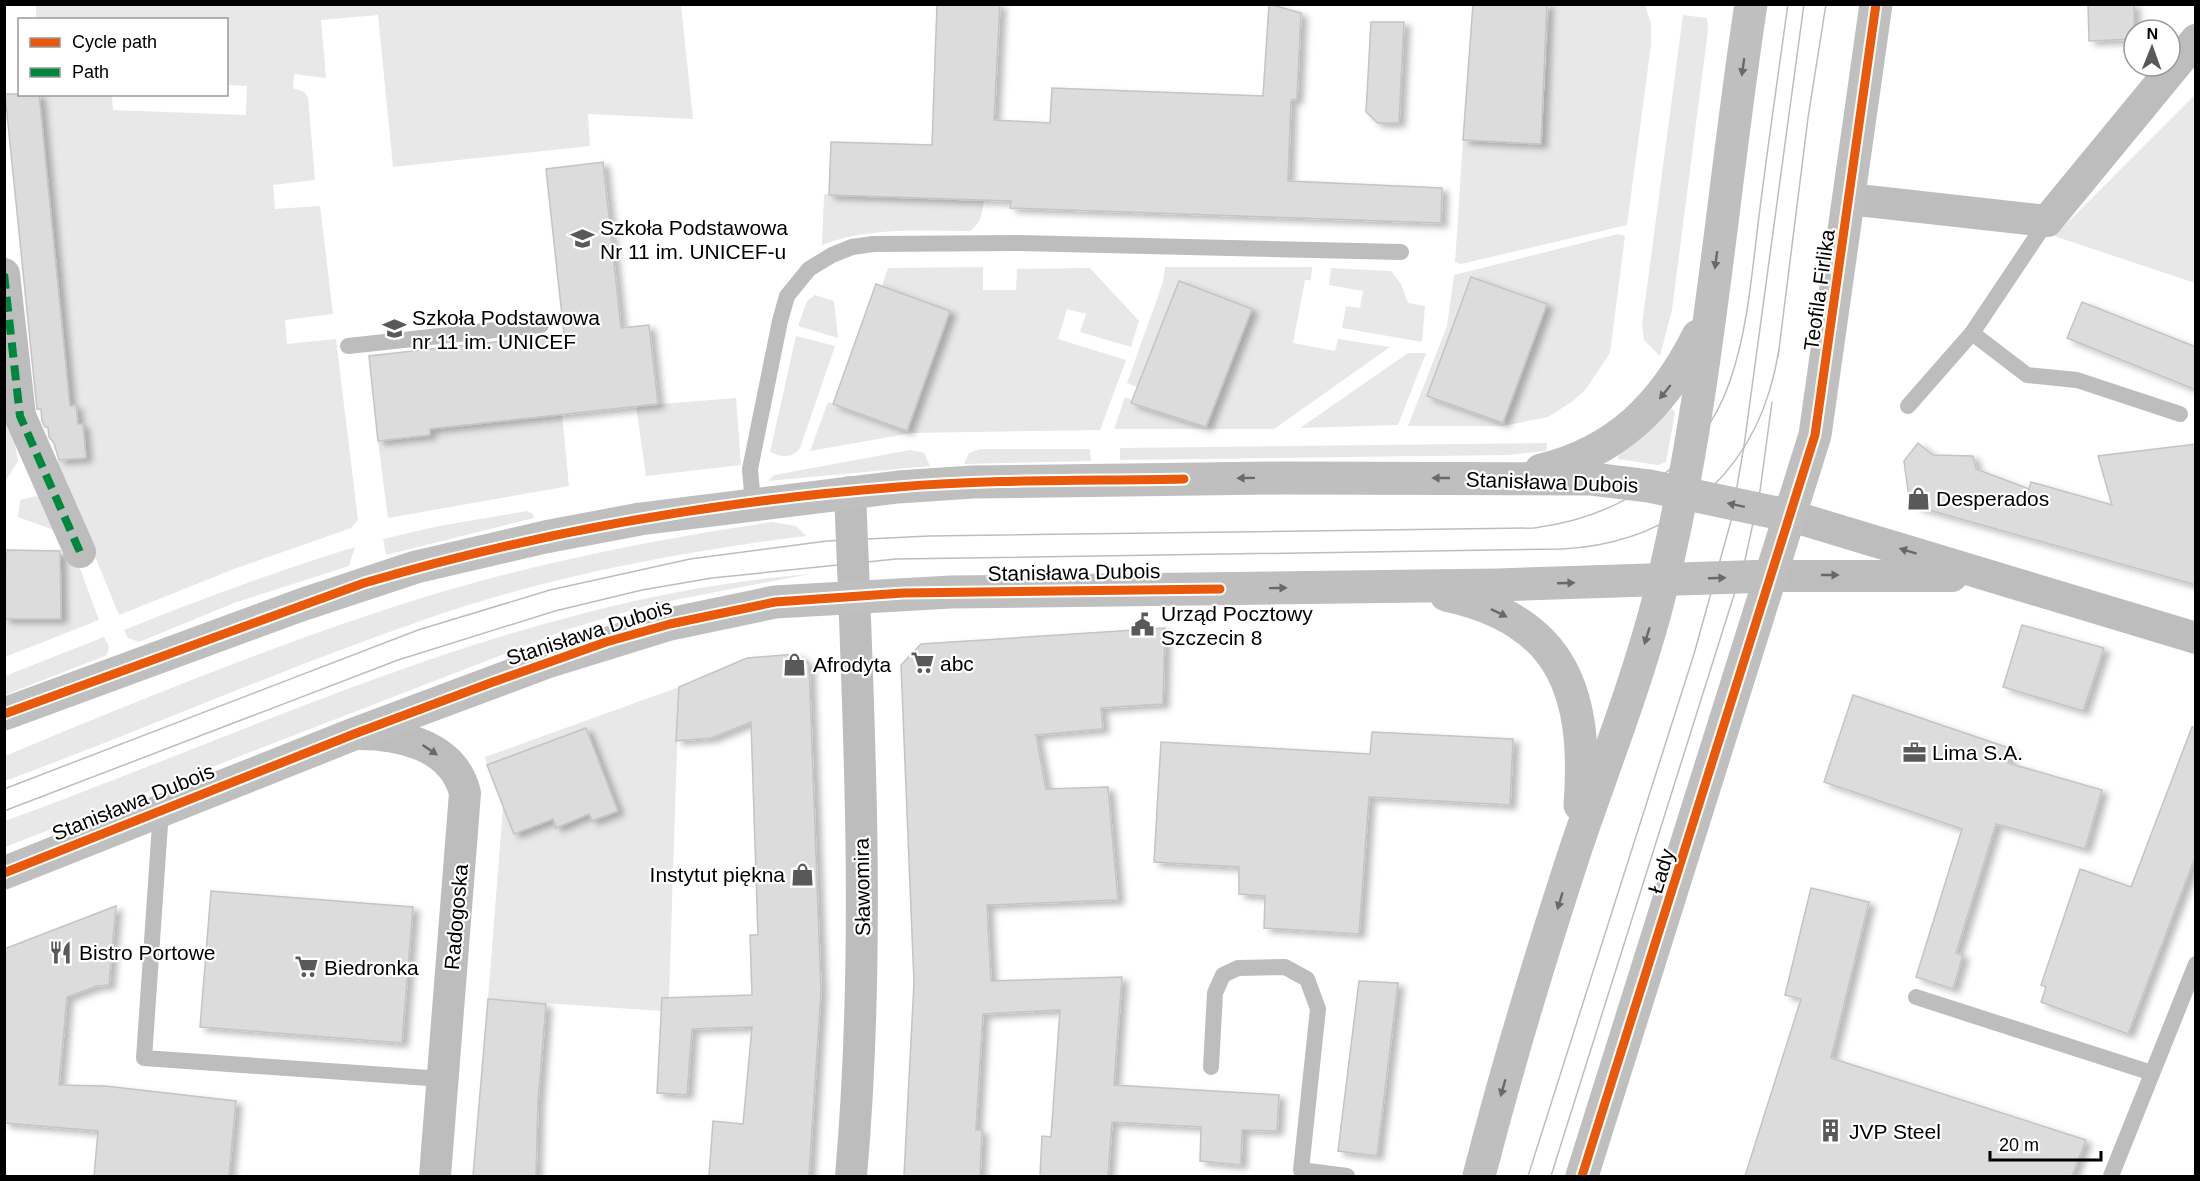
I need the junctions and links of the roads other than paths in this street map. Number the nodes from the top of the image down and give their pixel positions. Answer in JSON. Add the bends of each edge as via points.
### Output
{"nodes":[{"id":1,"x":1751,"y":4,"type":"edge"},
{"id":2,"x":1876,"y":4,"type":"edge"},
{"id":3,"x":2196,"y":40,"type":"edge"},
{"id":4,"x":1849,"y":199,"type":"junction"},
{"id":5,"x":2047,"y":221,"type":"junction"},
{"id":6,"x":1401,"y":252,"type":"dead end"},
{"id":7,"x":4,"y":274,"type":"edge"},
{"id":8,"x":1710,"y":303,"type":"junction"},
{"id":9,"x":541,"y":325,"type":"dead end"},
{"id":10,"x":1972,"y":333,"type":"junction"},
{"id":11,"x":348,"y":346,"type":"dead end"},
{"id":12,"x":1908,"y":406,"type":"dead end"},
{"id":13,"x":2180,"y":414,"type":"dead end"},
{"id":14,"x":1500,"y":477,"type":"junction"},
{"id":15,"x":850,"y":492,"type":"junction"},
{"id":16,"x":1681,"y":492,"type":"junction"},
{"id":17,"x":753,"y":503,"type":"junction"},
{"id":18,"x":1791,"y":516,"type":"junction"},
{"id":19,"x":80,"y":552,"type":"dead end"},
{"id":20,"x":1772,"y":576,"type":"junction"},
{"id":21,"x":1663,"y":580,"type":"junction"},
{"id":22,"x":2024,"y":586,"type":"junction"},
{"id":23,"x":1382,"y":587,"type":"junction"},
{"id":24,"x":854,"y":597,"type":"junction"},
{"id":25,"x":2196,"y":638,"type":"edge"},
{"id":26,"x":4,"y":714,"type":"edge"},
{"id":27,"x":354,"y":734,"type":"junction"},
{"id":28,"x":161,"y":810,"type":"junction"},
{"id":29,"x":1575,"y":853,"type":"junction"},
{"id":30,"x":4,"y":873,"type":"edge"},
{"id":31,"x":2196,"y":964,"type":"edge"},
{"id":32,"x":1916,"y":997,"type":"dead end"},
{"id":33,"x":1210,"y":1067,"type":"dead end"},
{"id":34,"x":2152,"y":1073,"type":"junction"},
{"id":35,"x":443,"y":1078,"type":"junction"},
{"id":36,"x":1301,"y":1173,"type":"edge"},
{"id":37,"x":435,"y":1176,"type":"edge"},
{"id":38,"x":851,"y":1176,"type":"edge"},
{"id":39,"x":1347,"y":1176,"type":"edge"},
{"id":40,"x":1479,"y":1176,"type":"edge"},
{"id":41,"x":1582,"y":1176,"type":"edge"},
{"id":42,"x":2111,"y":1176,"type":"edge"}],
"edges":[{"from":1,"to":8,"type":"street","one_way":true},
{"from":2,"to":4,"type":"street","name":"Teofila Firlika"},
{"from":3,"to":5,"type":"street"},
{"from":4,"to":5,"type":"street"},
{"from":4,"to":18,"type":"street","name":"Teofila Firlika","via":[[1818,421]]},
{"from":5,"to":10,"type":"lane"},
{"from":6,"to":17,"type":"lane","via":[[1007,243],[873,244],[832,255],[797,281],[785,304],[750,469]]},
{"from":7,"to":19,"type":"street","via":[[20,417]]},
{"from":8,"to":14,"type":"street","one_way":true,"via":[[1685,363],[1660,398],[1628,428],[1573,460]]},
{"from":8,"to":16,"type":"street"},
{"from":9,"to":11,"type":"lane"},
{"from":10,"to":12,"type":"lane"},
{"from":10,"to":13,"type":"lane","via":[[2027,375],[2077,380]]},
{"from":14,"to":15,"type":"street","name":"Stanisława Dubois","one_way":true,"via":[[973,482]]},
{"from":14,"to":16,"type":"street","name":"Stanisława Dubois","via":[[1592,479]]},
{"from":15,"to":17,"type":"street","name":"Stanisława Dubois"},
{"from":15,"to":24,"type":"street"},
{"from":18,"to":16,"type":"street","name":"Stanisława Dubois","one_way":true},
{"from":16,"to":21,"type":"street"},
{"from":17,"to":26,"type":"street","name":"Stanisława Dubois","via":[[555,535],[416,567],[322,597]]},
{"from":18,"to":20,"type":"street","name":"Teofila Firlika"},
{"from":22,"to":18,"type":"street","name":"Stanisława Dubois","one_way":true},
{"from":21,"to":20,"type":"street","name":"Stanisława Dubois","one_way":true},
{"from":20,"to":22,"type":"street","name":"Stanisława Dubois","one_way":true,"via":[[1936,576]]},
{"from":20,"to":41,"type":"street","name":"Łady"},
{"from":23,"to":21,"type":"street","name":"Stanisława Dubois","one_way":true},
{"from":21,"to":29,"type":"street","one_way":true},
{"from":22,"to":25,"type":"street","name":"Stanisława Dubois"},
{"from":24,"to":23,"type":"street","name":"Stanisława Dubois","one_way":true,"via":[[951,592]]},
{"from":23,"to":29,"type":"street","one_way":true,"via":[[1436,593],[1488,608],[1536,637],[1557,660],[1572,691],[1580,736],[1581,786]]},
{"from":24,"to":27,"type":"street","name":"Stanisława Dubois","via":[[775,602],[670,624],[547,662]]},
{"from":24,"to":38,"type":"street","name":"Sławomira","via":[[863,944]]},
{"from":27,"to":28,"type":"street","name":"Stanisława Dubois"},
{"from":27,"to":35,"type":"street","name":"Radogoska","one_way":true,"via":[[409,739],[429,749],[452,767],[465,793]]},
{"from":28,"to":30,"type":"street","name":"Stanisława Dubois"},
{"from":28,"to":35,"type":"lane","via":[[144,1058]]},
{"from":29,"to":40,"type":"street","one_way":true},
{"from":31,"to":34,"type":"lane"},
{"from":32,"to":34,"type":"lane"},
{"from":33,"to":36,"type":"lane","via":[[1215,993],[1223,975],[1238,968],[1285,967],[1307,979],[1318,1010]]},
{"from":34,"to":42,"type":"lane"},
{"from":35,"to":37,"type":"street","name":"Radogoska"},
{"from":36,"to":39,"type":"lane"}]}
